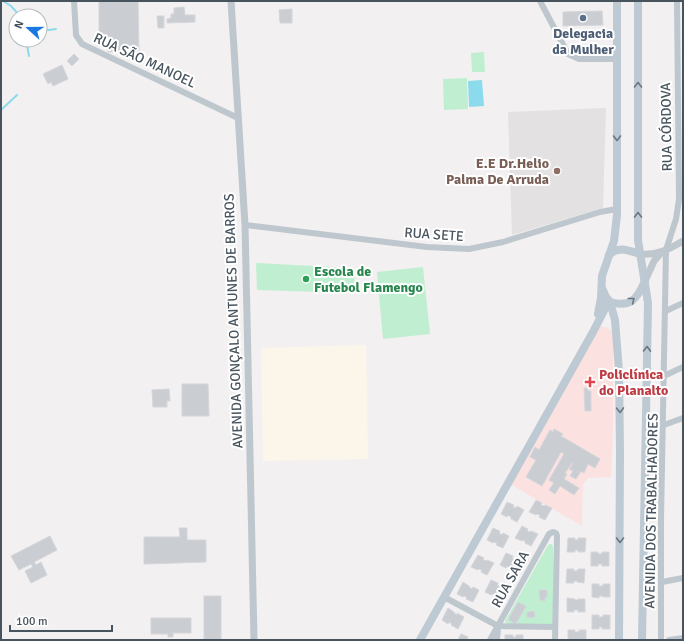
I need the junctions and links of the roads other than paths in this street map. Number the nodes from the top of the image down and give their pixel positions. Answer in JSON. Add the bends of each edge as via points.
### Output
{"nodes":[{"id":1,"x":74,"y":1,"type":"edge"},
{"id":2,"x":231,"y":1,"type":"edge"},
{"id":3,"x":540,"y":1,"type":"edge"},
{"id":4,"x":617,"y":1,"type":"edge"},
{"id":5,"x":638,"y":1,"type":"edge"},
{"id":6,"x":679,"y":4,"type":"edge"},
{"id":7,"x":616,"y":59,"type":"junction"},
{"id":8,"x":238,"y":118,"type":"junction"},
{"id":9,"x":617,"y":209,"type":"junction"},
{"id":10,"x":245,"y":224,"type":"junction"},
{"id":11,"x":683,"y":242,"type":"edge"},
{"id":12,"x":664,"y":252,"type":"junction"},
{"id":13,"x":640,"y":254,"type":"junction"},
{"id":14,"x":609,"y":255,"type":"junction"},
{"id":15,"x":645,"y":281,"type":"junction"},
{"id":16,"x":602,"y":288,"type":"junction"},
{"id":17,"x":610,"y":301,"type":"junction"},
{"id":18,"x":683,"y":303,"type":"edge"},
{"id":19,"x":666,"y":311,"type":"junction"},
{"id":20,"x":593,"y":332,"type":"junction"},
{"id":21,"x":683,"y":367,"type":"edge"},
{"id":22,"x":664,"y":376,"type":"junction"},
{"id":23,"x":683,"y":418,"type":"edge"},
{"id":24,"x":664,"y":425,"type":"junction"},
{"id":25,"x":683,"y":578,"type":"edge"},
{"id":26,"x":662,"y":582,"type":"junction"},
{"id":27,"x":444,"y":597,"type":"junction"},
{"id":28,"x":498,"y":626,"type":"junction"},
{"id":29,"x":555,"y":627,"type":"junction"},
{"id":30,"x":683,"y":638,"type":"edge"},
{"id":31,"x":254,"y":640,"type":"edge"},
{"id":32,"x":420,"y":640,"type":"edge"},
{"id":33,"x":490,"y":640,"type":"edge"},
{"id":34,"x":497,"y":640,"type":"edge"},
{"id":35,"x":555,"y":640,"type":"edge"},
{"id":36,"x":619,"y":640,"type":"edge"},
{"id":37,"x":642,"y":640,"type":"edge"},
{"id":38,"x":661,"y":640,"type":"edge"},
{"id":39,"x":669,"y":640,"type":"edge"}],
"edges":[{"from":1,"to":8,"type":"street","name":"RUA SÃO MANOEL","via":[[76,35],[82,44]]},
{"from":2,"to":8,"type":"street","name":"AVENIDA GONÇALO ANTUNES DE BARROS"},
{"from":3,"to":7,"type":"street","via":[[568,54],[579,59]]},
{"from":4,"to":7,"type":"main road"},
{"from":13,"to":5,"type":"main road","one_way":true},
{"from":6,"to":12,"type":"street","name":"RUA CÓRDOVA","via":[[679,199],[676,219]]},
{"from":7,"to":9,"type":"main road","one_way":true},
{"from":8,"to":10,"type":"street","name":"AVENIDA GONÇALO ANTUNES DE BARROS"},
{"from":9,"to":10,"type":"street","name":"RUA SETE","via":[[503,242],[469,249],[427,247]]},
{"from":9,"to":14,"type":"main road"},
{"from":10,"to":31,"type":"street","name":"AVENIDA GONÇALO ANTUNES DE BARROS"},
{"from":11,"to":12,"type":"street"},
{"from":12,"to":13,"type":"street"},
{"from":12,"to":15,"type":"street","via":[[654,261]]},
{"from":12,"to":19,"type":"street","name":"RUA CÓRDOVA"},
{"from":13,"to":14,"type":"main road","via":[[621,249]]},
{"from":13,"to":15,"type":"main road"},
{"from":14,"to":16,"type":"main road","via":[[602,276]]},
{"from":17,"to":15,"type":"main road","one_way":true,"via":[[623,304],[630,302],[639,293]]},
{"from":37,"to":15,"type":"main road","one_way":true,"via":[[648,303]]},
{"from":16,"to":17,"type":"main road"},
{"from":16,"to":20,"type":"main road"},
{"from":17,"to":20,"type":"main road"},
{"from":17,"to":36,"type":"main road","one_way":true,"via":[[616,320],[620,372]]},
{"from":18,"to":19,"type":"street"},
{"from":19,"to":22,"type":"street","name":"AVENIDA DOS TRABALHADORES"},
{"from":20,"to":27,"type":"main road"},
{"from":21,"to":22,"type":"street"},
{"from":22,"to":24,"type":"street","name":"AVENIDA DOS TRABALHADORES"},
{"from":23,"to":24,"type":"street"},
{"from":24,"to":26,"type":"street","name":"AVENIDA DOS TRABALHADORES"},
{"from":25,"to":26,"type":"street"},
{"from":26,"to":38,"type":"street","name":"AVENIDA DOS TRABALHADORES"},
{"from":27,"to":28,"type":"street"},
{"from":27,"to":32,"type":"main road"},
{"from":28,"to":29,"type":"street"},
{"from":28,"to":29,"type":"street","name":"RUA SARA","via":[[549,534],[553,532],[557,535]]},
{"from":28,"to":33,"type":"street","name":"RUA SARA"},
{"from":28,"to":34,"type":"street"},
{"from":29,"to":35,"type":"street"},
{"from":30,"to":39,"type":"street"}]}
